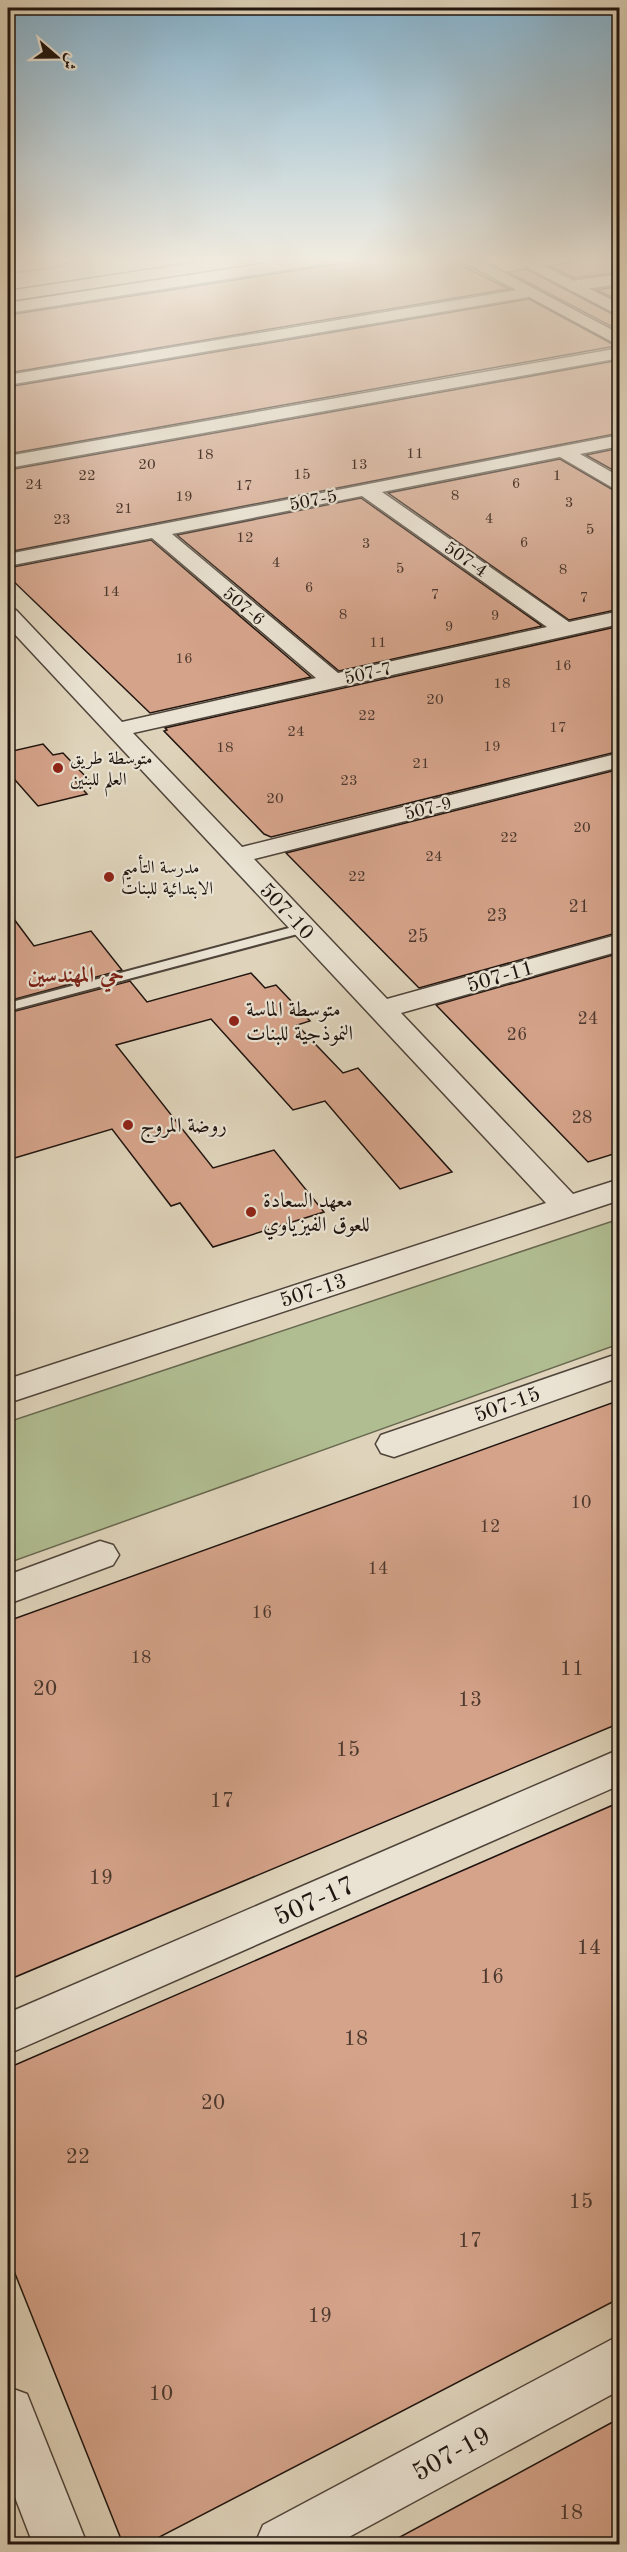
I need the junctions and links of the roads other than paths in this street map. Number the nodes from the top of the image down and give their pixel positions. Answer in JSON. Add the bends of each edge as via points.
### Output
{"nodes":[{"id":1,"x":473,"y":379,"type":"edge"},
{"id":2,"x":620,"y":440,"type":"edge"},
{"id":3,"x":562,"y":451,"type":"junction"},
{"id":4,"x":8,"y":462,"type":"edge"},
{"id":5,"x":620,"y":486,"type":"edge"},
{"id":6,"x":366,"y":490,"type":"junction"},
{"id":7,"x":156,"y":531,"type":"junction"},
{"id":8,"x":8,"y":560,"type":"edge"},
{"id":9,"x":8,"y":617,"type":"edge"},
{"id":10,"x":620,"y":617,"type":"edge"},
{"id":11,"x":565,"y":629,"type":"junction"},
{"id":12,"x":333,"y":681,"type":"junction"},
{"id":13,"x":116,"y":730,"type":"junction"},
{"id":14,"x":620,"y":760,"type":"edge"},
{"id":15,"x":236,"y":856,"type":"junction"},
{"id":16,"x":304,"y":928,"type":"junction"},
{"id":17,"x":620,"y":942,"type":"edge"},
{"id":18,"x":8,"y":1007,"type":"edge"},
{"id":19,"x":381,"y":1010,"type":"junction"},
{"id":20,"x":620,"y":1189,"type":"edge"},
{"id":21,"x":567,"y":1206,"type":"junction"},
{"id":22,"x":620,"y":1364,"type":"edge"},
{"id":23,"x":8,"y":1391,"type":"edge"},
{"id":24,"x":394,"y":1444,"type":"dead end"},
{"id":25,"x":100,"y":1555,"type":"dead end"},
{"id":26,"x":8,"y":1590,"type":"edge"},
{"id":27,"x":620,"y":1766,"type":"edge"},
{"id":28,"x":8,"y":2034,"type":"edge"},
{"id":29,"x":620,"y":2361,"type":"edge"},
{"id":30,"x":8,"y":2413,"type":"edge"},
{"id":31,"x":60,"y":2544,"type":"edge"},
{"id":32,"x":282,"y":2544,"type":"edge"}],
"edges":[{"from":1,"to":4,"type":"street"},
{"from":2,"to":3,"type":"street","name":"507-5"},
{"from":3,"to":5,"type":"street"},
{"from":3,"to":6,"type":"street","name":"507-5"},
{"from":6,"to":7,"type":"street","name":"507-5"},
{"from":6,"to":11,"type":"street","name":"507-4"},
{"from":7,"to":8,"type":"street","name":"507-5"},
{"from":7,"to":12,"type":"street","name":"507-6"},
{"from":9,"to":13,"type":"street","name":"507-10"},
{"from":10,"to":11,"type":"street","name":"507-7"},
{"from":11,"to":12,"type":"street","name":"507-7"},
{"from":12,"to":13,"type":"street","name":"507-7"},
{"from":13,"to":15,"type":"street","name":"507-10"},
{"from":14,"to":15,"type":"street","name":"507-9"},
{"from":15,"to":16,"type":"street","name":"507-10"},
{"from":16,"to":18,"type":"lane"},
{"from":16,"to":19,"type":"street","name":"507-10"},
{"from":17,"to":19,"type":"street","name":"507-11"},
{"from":19,"to":21,"type":"street","name":"507-10"},
{"from":20,"to":21,"type":"street","name":"507-13"},
{"from":21,"to":23,"type":"street","name":"507-13"},
{"from":22,"to":24,"type":"street","name":"507-15"},
{"from":25,"to":26,"type":"street"},
{"from":27,"to":28,"type":"street","name":"507-17"},
{"from":29,"to":32,"type":"street","name":"507-19"},
{"from":30,"to":31,"type":"street"}]}
